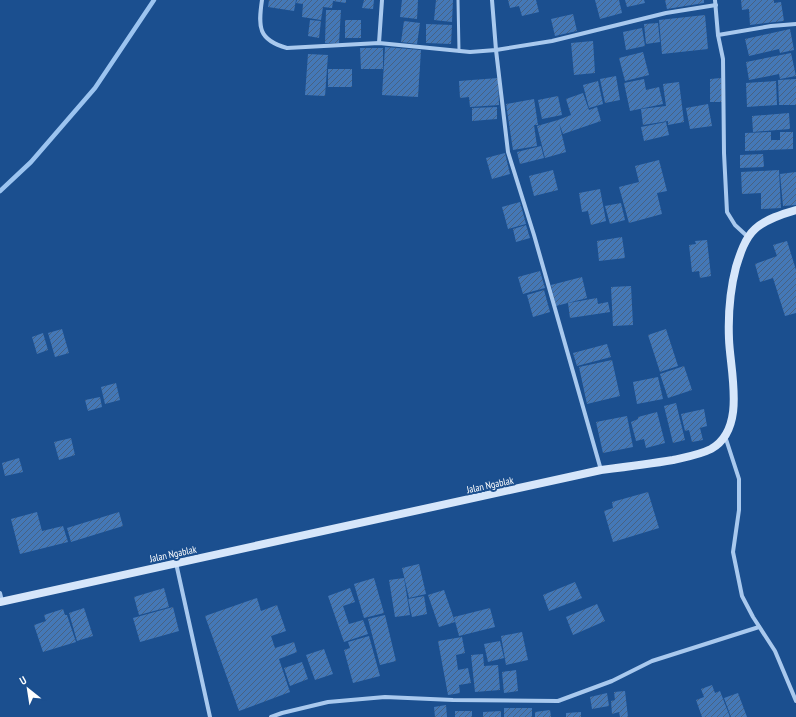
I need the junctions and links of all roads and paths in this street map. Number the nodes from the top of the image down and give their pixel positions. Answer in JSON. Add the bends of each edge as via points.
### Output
{"nodes":[{"id":1,"x":262,"y":0,"type":"edge"},
{"id":2,"x":382,"y":0,"type":"edge"},
{"id":3,"x":458,"y":0,"type":"edge"},
{"id":4,"x":492,"y":0,"type":"edge"},
{"id":5,"x":716,"y":2,"type":"edge"},
{"id":6,"x":796,"y":24,"type":"edge"},
{"id":7,"x":718,"y":35,"type":"junction"},
{"id":8,"x":379,"y":43,"type":"junction"},
{"id":9,"x":496,"y":50,"type":"junction"},
{"id":10,"x":459,"y":51,"type":"junction"},
{"id":11,"x":796,"y":210,"type":"edge"},
{"id":12,"x":748,"y":237,"type":"junction"},
{"id":13,"x":725,"y":436,"type":"junction"},
{"id":14,"x":601,"y":470,"type":"junction"},
{"id":15,"x":176,"y":564,"type":"junction"},
{"id":16,"x":1,"y":599,"type":"edge"},
{"id":17,"x":759,"y":626,"type":"junction"},
{"id":18,"x":796,"y":701,"type":"edge"},
{"id":19,"x":210,"y":717,"type":"edge"},
{"id":20,"x":271,"y":717,"type":"edge"}],
"edges":[{"from":1,"to":8,"type":"street","via":[[261,30],[267,40],[276,45],[287,48]]},
{"from":2,"to":8,"type":"street"},
{"from":3,"to":10,"type":"lane"},
{"from":4,"to":9,"type":"street"},
{"from":5,"to":7,"type":"street"},
{"from":5,"to":9,"type":"street","via":[[552,41]]},
{"from":6,"to":7,"type":"street"},
{"from":7,"to":12,"type":"street","via":[[724,76],[727,212],[735,225]]},
{"from":8,"to":10,"type":"street"},
{"from":9,"to":10,"type":"street"},
{"from":9,"to":14,"type":"street","via":[[510,160]]},
{"from":11,"to":12,"type":"street","name":"Jalan Ngablak","via":[[770,220],[755,229]]},
{"from":12,"to":13,"type":"street","name":"Jalan Ngablak","via":[[739,257],[729,308],[734,400],[732,421]]},
{"from":13,"to":14,"type":"street","name":"Jalan Ngablak","via":[[712,448],[695,455]]},
{"from":13,"to":17,"type":"street","via":[[739,479],[739,510],[733,552],[742,596]]},
{"from":14,"to":15,"type":"street","name":"Jalan Ngablak"},
{"from":15,"to":16,"type":"street","name":"Jalan Ngablak"},
{"from":15,"to":19,"type":"street"},
{"from":17,"to":18,"type":"street","via":[[775,650]]},
{"from":17,"to":20,"type":"street","via":[[652,660],[612,681],[558,701],[385,697],[328,702]]}]}
